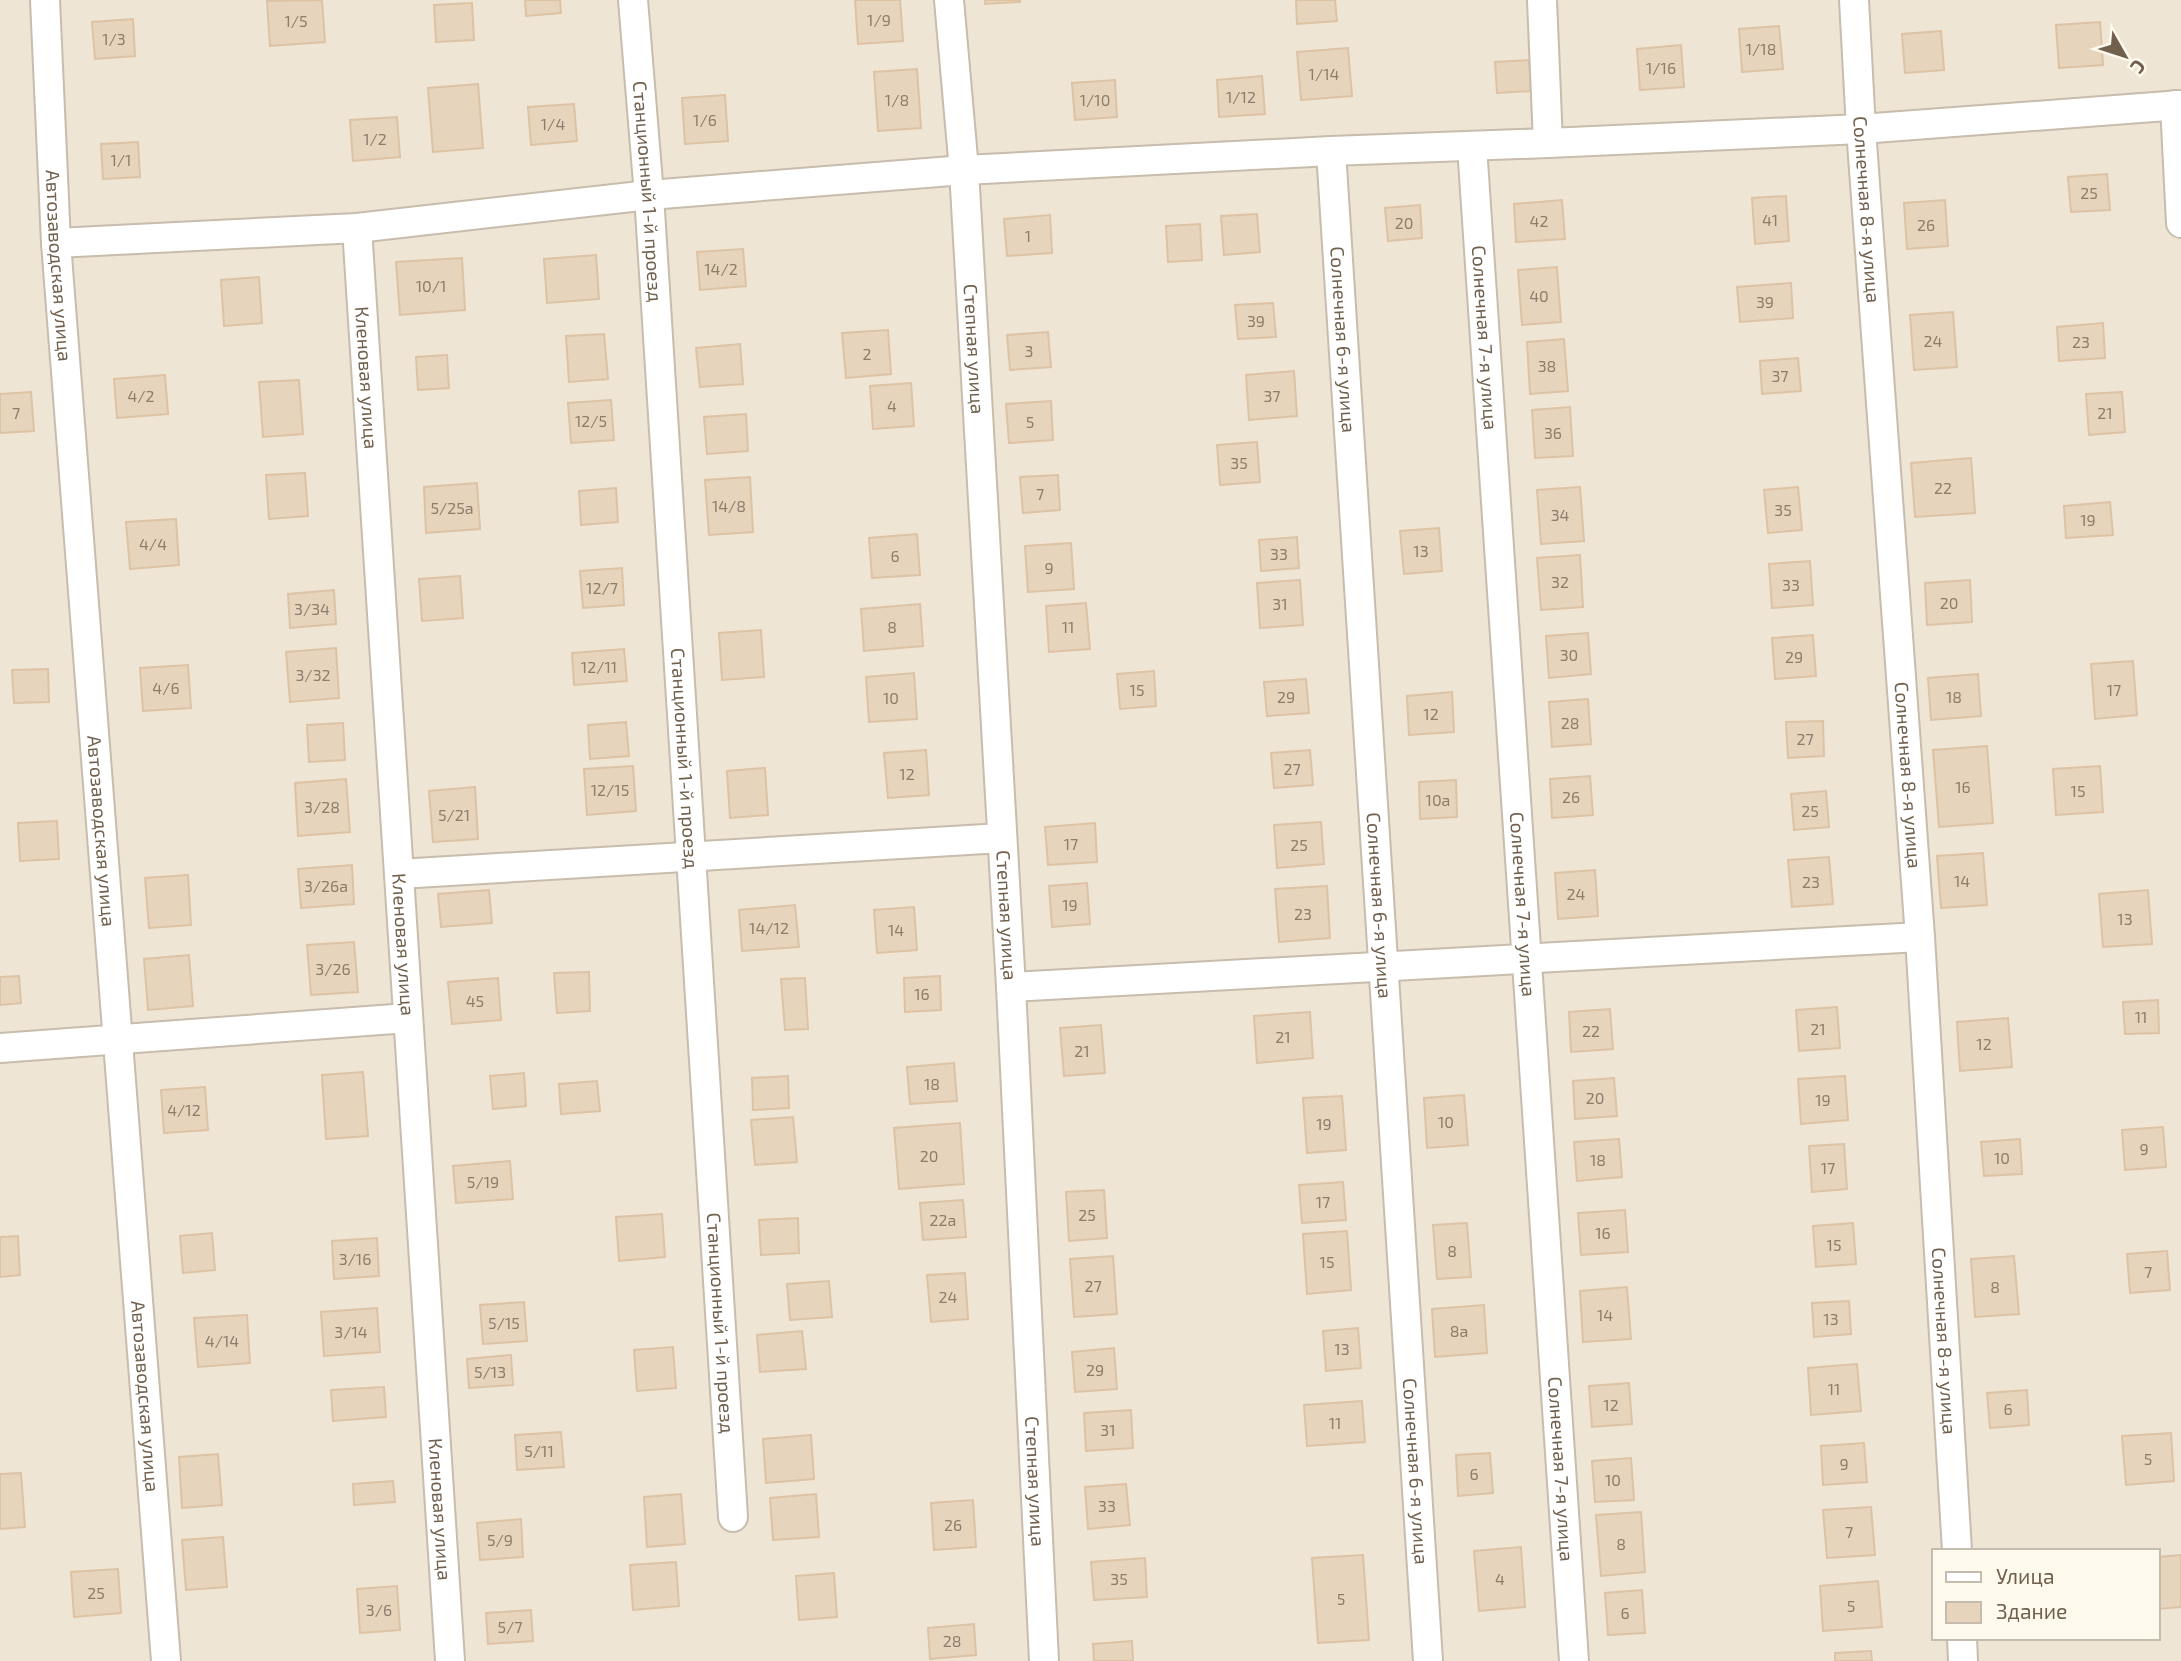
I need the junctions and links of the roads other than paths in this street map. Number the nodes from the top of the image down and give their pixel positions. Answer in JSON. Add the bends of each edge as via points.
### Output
{"nodes":[{"id":1,"x":45,"y":0,"type":"edge"},
{"id":2,"x":633,"y":0,"type":"edge"},
{"id":3,"x":950,"y":0,"type":"edge"},
{"id":4,"x":1542,"y":0,"type":"edge"},
{"id":5,"x":1854,"y":0,"type":"edge"},
{"id":6,"x":2178,"y":105,"type":"edge"},
{"id":7,"x":1861,"y":129,"type":"junction"},
{"id":8,"x":1548,"y":143,"type":"junction"},
{"id":9,"x":1472,"y":146,"type":"junction"},
{"id":10,"x":1331,"y":151,"type":"junction"},
{"id":11,"x":964,"y":170,"type":"junction"},
{"id":12,"x":649,"y":195,"type":"junction"},
{"id":13,"x":2181,"y":223,"type":"edge"},
{"id":14,"x":357,"y":228,"type":"junction"},
{"id":15,"x":56,"y":243,"type":"junction"},
{"id":16,"x":1002,"y":838,"type":"junction"},
{"id":17,"x":691,"y":857,"type":"junction"},
{"id":18,"x":399,"y":874,"type":"junction"},
{"id":19,"x":1920,"y":937,"type":"junction"},
{"id":20,"x":1528,"y":958,"type":"junction"},
{"id":21,"x":1383,"y":966,"type":"junction"},
{"id":22,"x":1011,"y":987,"type":"junction"},
{"id":23,"x":408,"y":1018,"type":"junction"},
{"id":24,"x":118,"y":1039,"type":"junction"},
{"id":25,"x":0,"y":1048,"type":"edge"},
{"id":26,"x":733,"y":1517,"type":"dead end"},
{"id":27,"x":1957,"y":1549,"type":"edge"},
{"id":28,"x":1962,"y":1640,"type":"edge"},
{"id":29,"x":166,"y":1661,"type":"edge"},
{"id":30,"x":450,"y":1661,"type":"edge"},
{"id":31,"x":1044,"y":1661,"type":"edge"},
{"id":32,"x":1428,"y":1661,"type":"edge"},
{"id":33,"x":1574,"y":1661,"type":"edge"},
{"id":34,"x":1963,"y":1661,"type":"edge"}],
"edges":[{"from":1,"to":15,"type":"street","name":"Автозаводская улица"},
{"from":2,"to":12,"type":"street","name":"Станционный 1-й проезд"},
{"from":3,"to":11,"type":"street","name":"Степная улица"},
{"from":4,"to":8,"type":"street"},
{"from":5,"to":7,"type":"street","name":"Солнечная 8-я улица"},
{"from":6,"to":7,"type":"street"},
{"from":6,"to":13,"type":"street"},
{"from":7,"to":8,"type":"street"},
{"from":7,"to":19,"type":"street","name":"Солнечная 8-я улица"},
{"from":8,"to":9,"type":"street"},
{"from":9,"to":10,"type":"street"},
{"from":9,"to":20,"type":"street","name":"Солнечная 7-я улица"},
{"from":10,"to":11,"type":"street"},
{"from":10,"to":21,"type":"street","name":"Солнечная 6-я улица"},
{"from":11,"to":12,"type":"street"},
{"from":11,"to":16,"type":"street","name":"Степная улица"},
{"from":12,"to":14,"type":"street"},
{"from":12,"to":17,"type":"street","name":"Станционный 1-й проезд"},
{"from":14,"to":15,"type":"street"},
{"from":14,"to":18,"type":"street","name":"Кленовая улица"},
{"from":15,"to":24,"type":"street","name":"Автозаводская улица"},
{"from":16,"to":17,"type":"street"},
{"from":16,"to":22,"type":"street","name":"Степная улица"},
{"from":17,"to":18,"type":"street"},
{"from":17,"to":26,"type":"street","name":"Станционный 1-й проезд"},
{"from":18,"to":23,"type":"street","name":"Кленовая улица"},
{"from":19,"to":20,"type":"street"},
{"from":19,"to":27,"type":"street","name":"Солнечная 8-я улица"},
{"from":20,"to":21,"type":"street"},
{"from":20,"to":33,"type":"street","name":"Солнечная 7-я улица"},
{"from":21,"to":22,"type":"street"},
{"from":21,"to":32,"type":"street","name":"Солнечная 6-я улица"},
{"from":22,"to":31,"type":"street","name":"Степная улица"},
{"from":23,"to":24,"type":"street"},
{"from":23,"to":30,"type":"street","name":"Кленовая улица"},
{"from":24,"to":25,"type":"street"},
{"from":24,"to":29,"type":"street","name":"Автозаводская улица"},
{"from":28,"to":34,"type":"street"}]}
